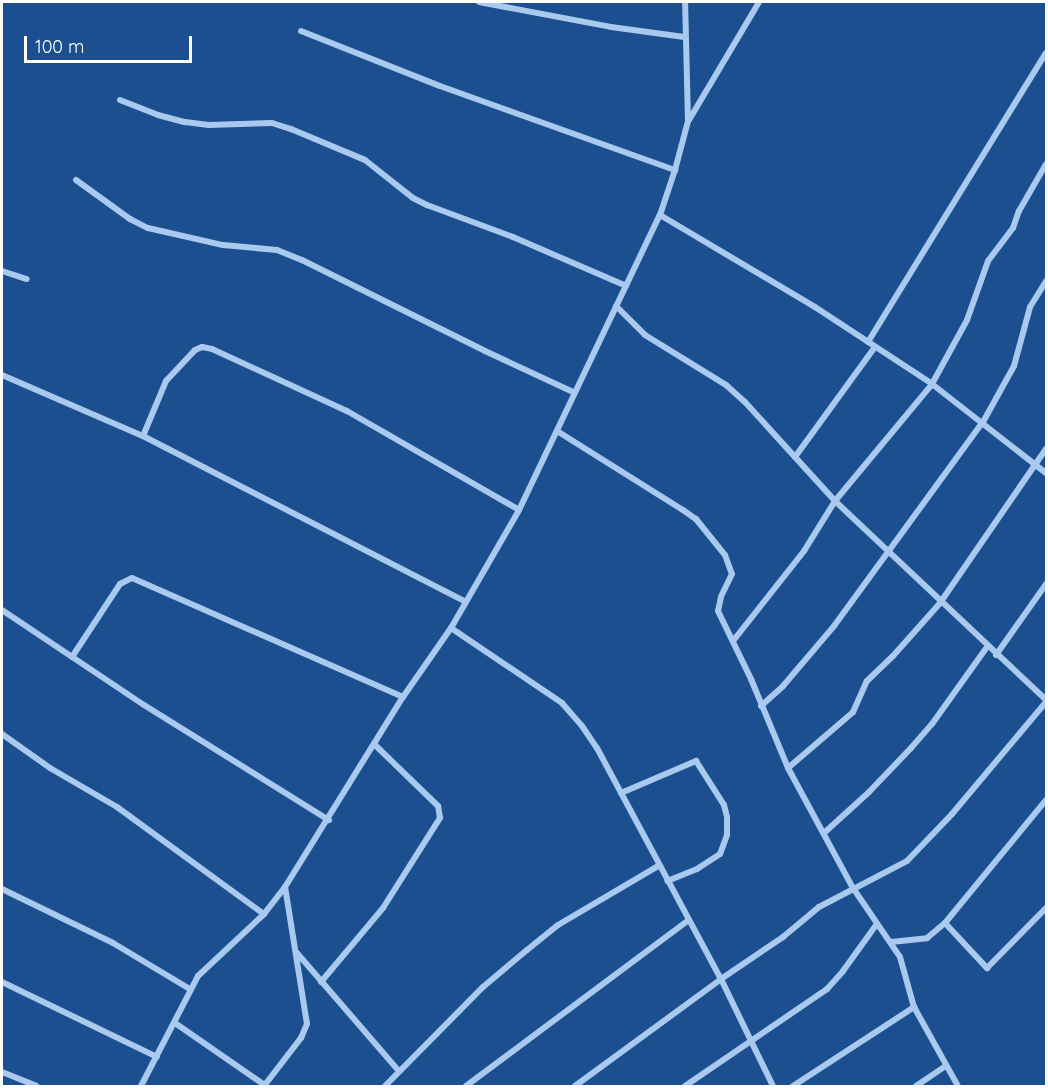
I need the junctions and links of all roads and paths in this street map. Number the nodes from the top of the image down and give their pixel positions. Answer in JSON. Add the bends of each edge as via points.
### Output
{"nodes":[{"id":1,"x":479,"y":2,"type":"edge"},
{"id":2,"x":686,"y":2,"type":"edge"},
{"id":3,"x":759,"y":2,"type":"edge"},
{"id":4,"x":301,"y":32,"type":"dead end"},
{"id":5,"x":684,"y":37,"type":"junction"},
{"id":6,"x":1047,"y":52,"type":"edge"},
{"id":7,"x":120,"y":100,"type":"dead end"},
{"id":8,"x":688,"y":121,"type":"junction"},
{"id":9,"x":1047,"y":164,"type":"edge"},
{"id":10,"x":675,"y":170,"type":"junction"},
{"id":11,"x":76,"y":180,"type":"dead end"},
{"id":12,"x":660,"y":215,"type":"junction"},
{"id":13,"x":2,"y":271,"type":"edge"},
{"id":14,"x":27,"y":279,"type":"dead end"},
{"id":15,"x":1047,"y":281,"type":"edge"},
{"id":16,"x":626,"y":286,"type":"junction"},
{"id":17,"x":616,"y":306,"type":"junction"},
{"id":18,"x":868,"y":342,"type":"junction"},
{"id":19,"x":874,"y":347,"type":"junction"},
{"id":20,"x":2,"y":375,"type":"edge"},
{"id":21,"x":932,"y":384,"type":"junction"},
{"id":22,"x":575,"y":393,"type":"junction"},
{"id":23,"x":983,"y":422,"type":"junction"},
{"id":24,"x":557,"y":431,"type":"junction"},
{"id":25,"x":143,"y":436,"type":"junction"},
{"id":26,"x":1047,"y":449,"type":"edge"},
{"id":27,"x":795,"y":457,"type":"junction"},
{"id":28,"x":1036,"y":465,"type":"junction"},
{"id":29,"x":1047,"y":473,"type":"edge"},
{"id":30,"x":835,"y":501,"type":"junction"},
{"id":31,"x":519,"y":510,"type":"junction"},
{"id":32,"x":887,"y":551,"type":"junction"},
{"id":33,"x":1047,"y":584,"type":"edge"},
{"id":34,"x":466,"y":602,"type":"junction"},
{"id":35,"x":940,"y":603,"type":"junction"},
{"id":36,"x":2,"y":610,"type":"edge"},
{"id":37,"x":451,"y":628,"type":"junction"},
{"id":38,"x":733,"y":641,"type":"junction"},
{"id":39,"x":987,"y":647,"type":"junction"},
{"id":40,"x":996,"y":655,"type":"junction"},
{"id":41,"x":72,"y":657,"type":"junction"},
{"id":42,"x":403,"y":697,"type":"junction"},
{"id":43,"x":1047,"y":701,"type":"edge"},
{"id":44,"x":761,"y":706,"type":"junction"},
{"id":45,"x":2,"y":734,"type":"edge"},
{"id":46,"x":375,"y":744,"type":"junction"},
{"id":47,"x":788,"y":768,"type":"junction"},
{"id":48,"x":621,"y":793,"type":"junction"},
{"id":49,"x":1047,"y":800,"type":"edge"},
{"id":50,"x":329,"y":820,"type":"junction"},
{"id":51,"x":824,"y":833,"type":"junction"},
{"id":52,"x":658,"y":866,"type":"junction"},
{"id":53,"x":667,"y":881,"type":"junction"},
{"id":54,"x":285,"y":887,"type":"junction"},
{"id":55,"x":853,"y":888,"type":"junction"},
{"id":56,"x":2,"y":889,"type":"edge"},
{"id":57,"x":1047,"y":908,"type":"edge"},
{"id":58,"x":264,"y":914,"type":"junction"},
{"id":59,"x":689,"y":920,"type":"junction"},
{"id":60,"x":945,"y":923,"type":"junction"},
{"id":61,"x":876,"y":925,"type":"junction"},
{"id":62,"x":891,"y":942,"type":"junction"},
{"id":63,"x":297,"y":953,"type":"junction"},
{"id":64,"x":721,"y":979,"type":"junction"},
{"id":65,"x":2,"y":982,"type":"edge"},
{"id":66,"x":321,"y":982,"type":"junction"},
{"id":67,"x":190,"y":989,"type":"junction"},
{"id":68,"x":914,"y":1007,"type":"junction"},
{"id":69,"x":176,"y":1023,"type":"junction"},
{"id":70,"x":750,"y":1041,"type":"junction"},
{"id":71,"x":158,"y":1057,"type":"junction"},
{"id":72,"x":946,"y":1066,"type":"junction"},
{"id":73,"x":399,"y":1071,"type":"junction"},
{"id":74,"x":2,"y":1072,"type":"edge"},
{"id":75,"x":36,"y":1086,"type":"edge"},
{"id":76,"x":141,"y":1086,"type":"edge"},
{"id":77,"x":265,"y":1086,"type":"edge"},
{"id":78,"x":385,"y":1086,"type":"edge"},
{"id":79,"x":466,"y":1086,"type":"edge"},
{"id":80,"x":575,"y":1086,"type":"edge"},
{"id":81,"x":685,"y":1086,"type":"edge"},
{"id":82,"x":773,"y":1086,"type":"edge"},
{"id":83,"x":793,"y":1086,"type":"edge"},
{"id":84,"x":916,"y":1086,"type":"edge"},
{"id":85,"x":958,"y":1086,"type":"edge"}],
"edges":[{"from":1,"to":5,"type":"street"},
{"from":2,"to":5,"type":"street"},
{"from":3,"to":8,"type":"street"},
{"from":4,"to":10,"type":"street"},
{"from":5,"to":8,"type":"street"},
{"from":6,"to":18,"type":"street"},
{"from":7,"to":16,"type":"street","via":[[185,122],[272,123],[291,129],[365,160],[408,195],[427,205]]},
{"from":8,"to":10,"type":"street"},
{"from":9,"to":21,"type":"street","via":[[1009,235],[988,261],[967,320]]},
{"from":10,"to":12,"type":"street"},
{"from":11,"to":22,"type":"street","via":[[148,228],[223,245],[277,250]]},
{"from":12,"to":16,"type":"street"},
{"from":12,"to":18,"type":"street"},
{"from":13,"to":14,"type":"street"},
{"from":15,"to":23,"type":"street","via":[[1030,307],[1014,366]]},
{"from":16,"to":17,"type":"street"},
{"from":17,"to":22,"type":"street"},
{"from":17,"to":27,"type":"street","via":[[645,335],[726,386]]},
{"from":18,"to":19,"type":"street"},
{"from":19,"to":21,"type":"street"},
{"from":19,"to":27,"type":"street"},
{"from":20,"to":25,"type":"street"},
{"from":21,"to":23,"type":"street"},
{"from":21,"to":30,"type":"street"},
{"from":22,"to":24,"type":"street"},
{"from":23,"to":28,"type":"street"},
{"from":23,"to":32,"type":"street"},
{"from":24,"to":31,"type":"street"},
{"from":24,"to":38,"type":"street","via":[[683,510],[717,543],[731,567],[732,580],[721,597],[718,611]]},
{"from":25,"to":31,"type":"street","via":[[166,381],[195,350],[212,348],[347,411]]},
{"from":25,"to":34,"type":"street"},
{"from":26,"to":28,"type":"street"},
{"from":27,"to":30,"type":"street"},
{"from":28,"to":29,"type":"street"},
{"from":28,"to":35,"type":"street"},
{"from":30,"to":32,"type":"street"},
{"from":30,"to":38,"type":"street","via":[[804,551]]},
{"from":31,"to":34,"type":"street"},
{"from":32,"to":35,"type":"street"},
{"from":32,"to":44,"type":"street","via":[[803,664]]},
{"from":33,"to":40,"type":"street"},
{"from":34,"to":37,"type":"street"},
{"from":35,"to":39,"type":"street"},
{"from":35,"to":47,"type":"street","via":[[867,681],[853,712]]},
{"from":36,"to":41,"type":"street"},
{"from":37,"to":42,"type":"street"},
{"from":37,"to":48,"type":"street","via":[[562,703],[597,748]]},
{"from":38,"to":44,"type":"street"},
{"from":39,"to":40,"type":"street"},
{"from":39,"to":51,"type":"street","via":[[911,748]]},
{"from":40,"to":43,"type":"street"},
{"from":41,"to":42,"type":"street","via":[[120,584],[132,578]]},
{"from":41,"to":50,"type":"street"},
{"from":42,"to":46,"type":"street"},
{"from":43,"to":55,"type":"street","via":[[907,861]]},
{"from":44,"to":47,"type":"street"},
{"from":45,"to":58,"type":"street","via":[[117,807]]},
{"from":46,"to":50,"type":"street"},
{"from":46,"to":66,"type":"street","via":[[438,806],[440,818],[382,908]]},
{"from":47,"to":51,"type":"street"},
{"from":48,"to":52,"type":"street"},
{"from":48,"to":53,"type":"street","via":[[696,761],[724,805],[727,835],[720,854]]},
{"from":49,"to":60,"type":"street"},
{"from":50,"to":54,"type":"street"},
{"from":51,"to":55,"type":"street"},
{"from":52,"to":53,"type":"street"},
{"from":52,"to":73,"type":"street","via":[[558,925],[483,987]]},
{"from":53,"to":59,"type":"street"},
{"from":54,"to":58,"type":"street"},
{"from":54,"to":63,"type":"street"},
{"from":55,"to":61,"type":"street"},
{"from":55,"to":64,"type":"street","via":[[819,907]]},
{"from":56,"to":67,"type":"street","via":[[113,943]]},
{"from":57,"to":60,"type":"street","via":[[987,968]]},
{"from":58,"to":67,"type":"street","via":[[208,964]]},
{"from":59,"to":64,"type":"street"},
{"from":59,"to":79,"type":"street"},
{"from":60,"to":62,"type":"street","via":[[927,938]]},
{"from":61,"to":62,"type":"street"},
{"from":61,"to":70,"type":"street","via":[[827,989]]},
{"from":62,"to":68,"type":"street","via":[[907,975]]},
{"from":63,"to":66,"type":"street"},
{"from":63,"to":77,"type":"street","via":[[307,1024]]},
{"from":64,"to":70,"type":"street"},
{"from":64,"to":80,"type":"street"},
{"from":65,"to":71,"type":"street"},
{"from":66,"to":73,"type":"street"},
{"from":67,"to":69,"type":"street"},
{"from":68,"to":72,"type":"street"},
{"from":68,"to":83,"type":"street"},
{"from":69,"to":71,"type":"street"},
{"from":69,"to":77,"type":"street"},
{"from":70,"to":81,"type":"street"},
{"from":70,"to":82,"type":"street"},
{"from":71,"to":76,"type":"street"},
{"from":72,"to":84,"type":"street"},
{"from":72,"to":85,"type":"street"},
{"from":73,"to":78,"type":"street"},
{"from":74,"to":75,"type":"street"}]}
